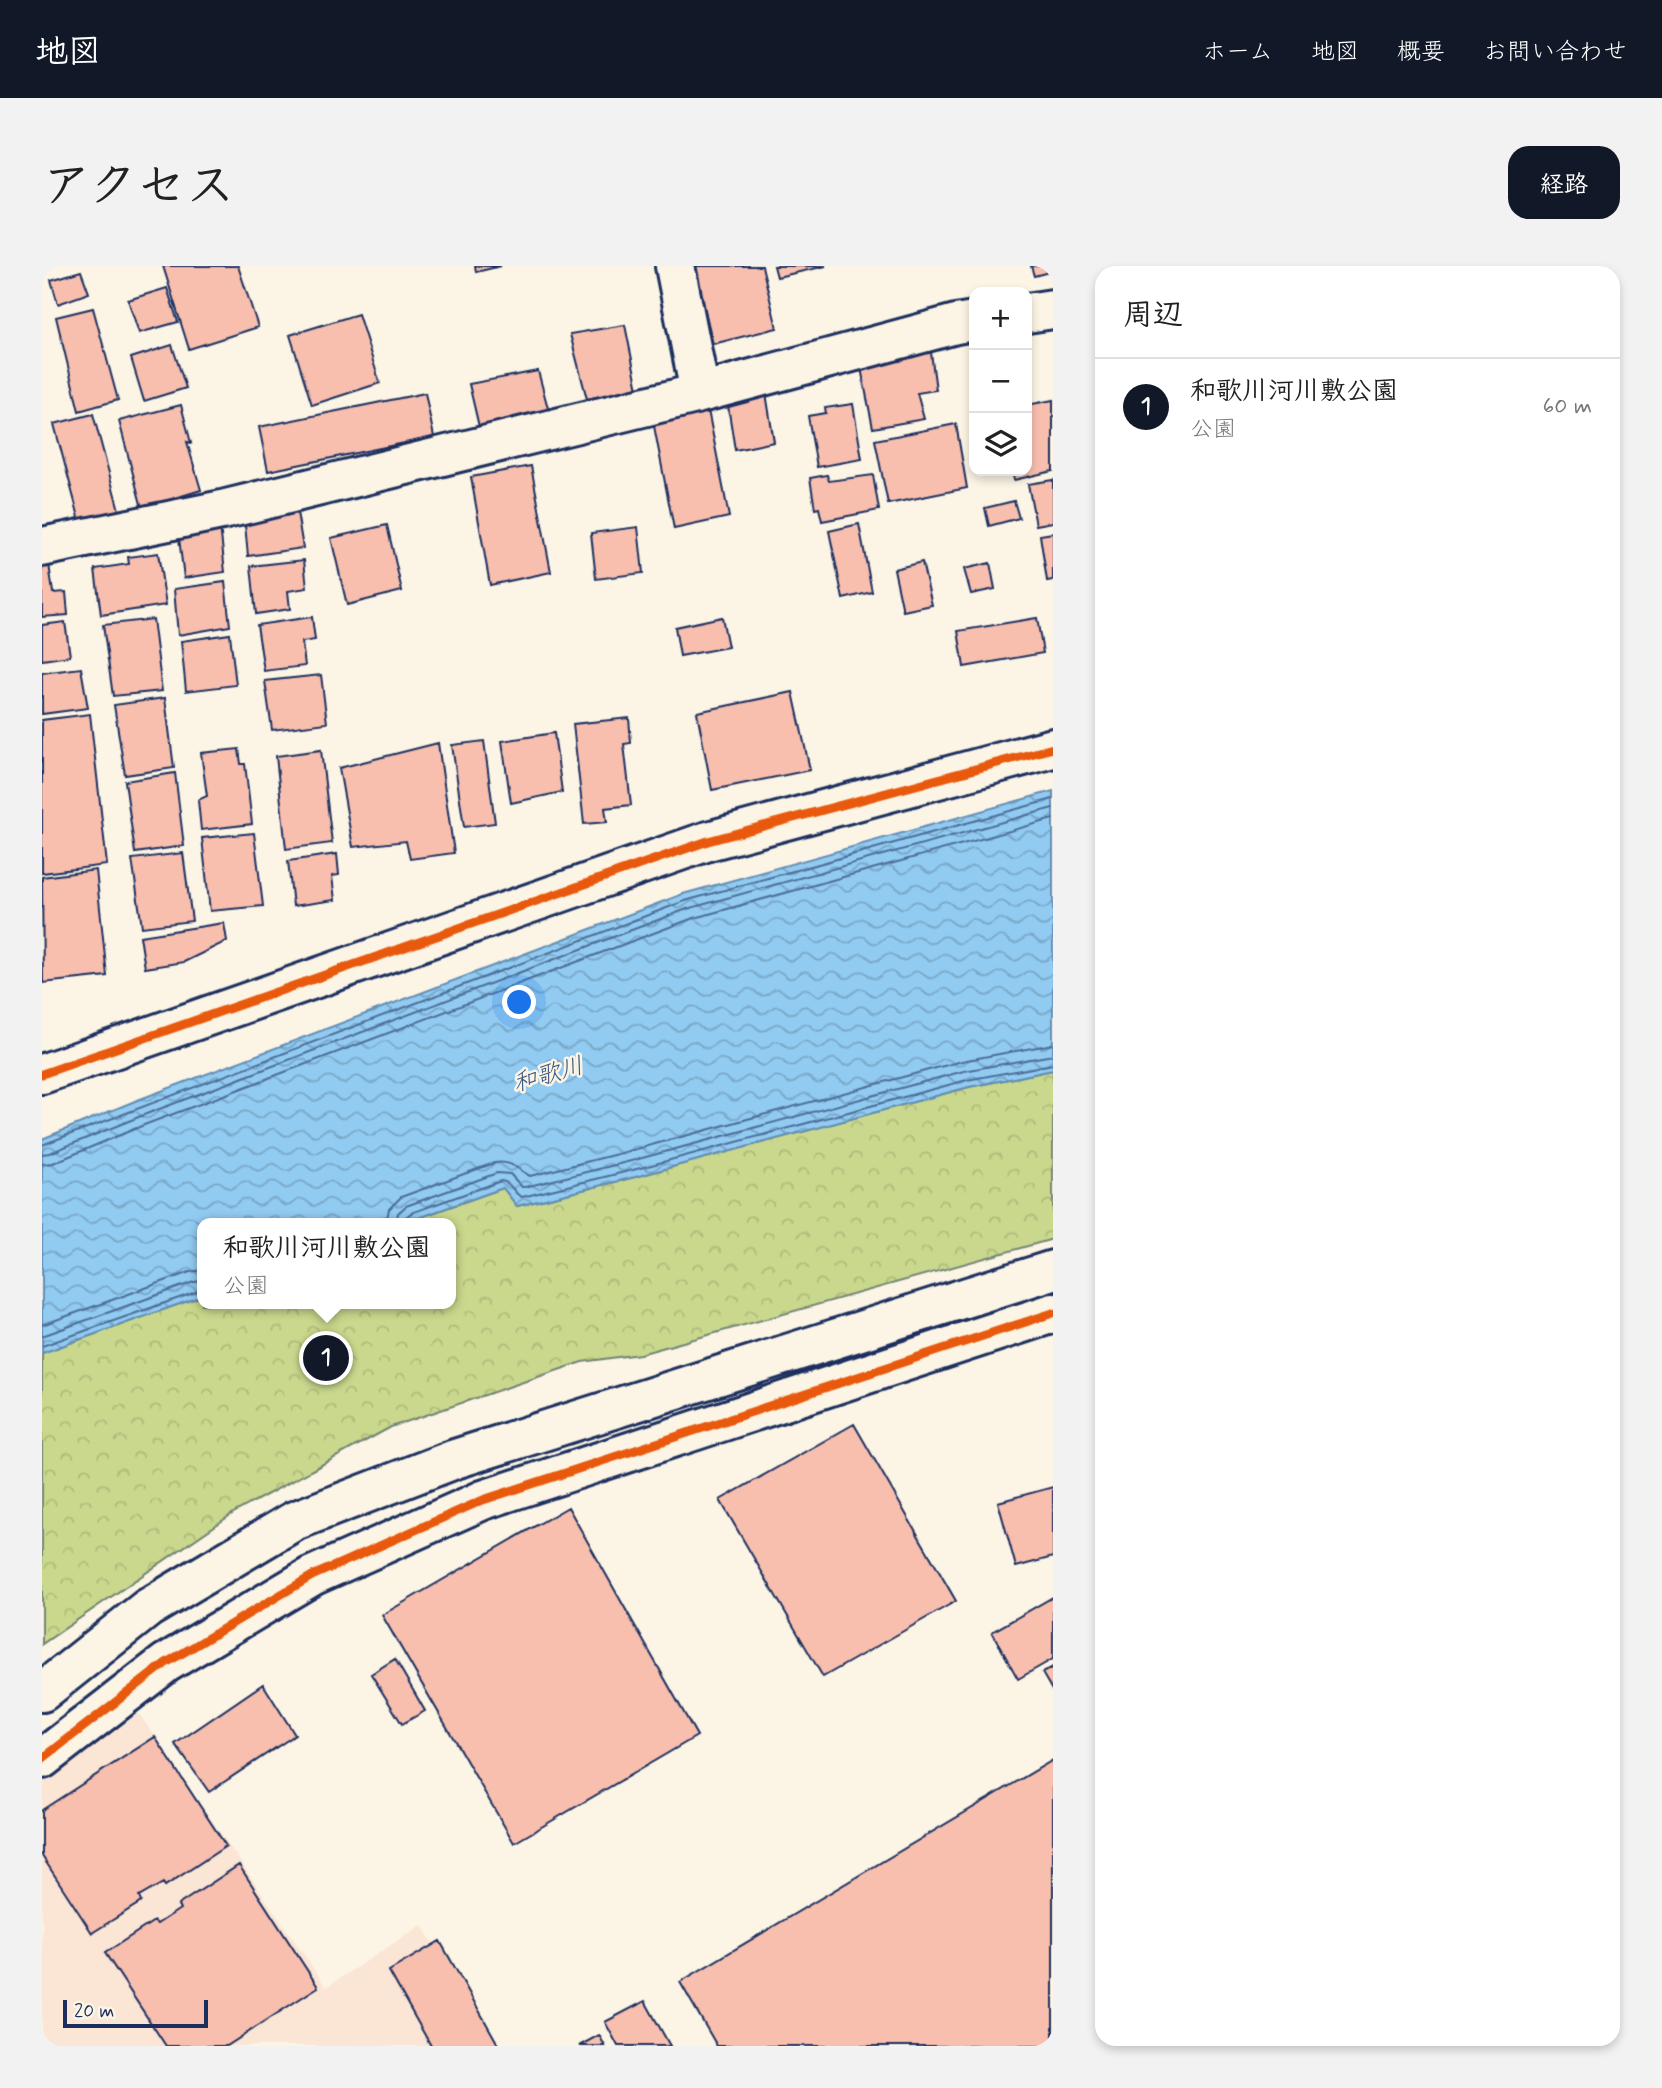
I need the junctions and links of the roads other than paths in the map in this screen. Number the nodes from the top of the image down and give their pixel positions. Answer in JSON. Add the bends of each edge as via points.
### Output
{"nodes":[{"id":1,"x":675,"y":266,"type":"edge"},
{"id":2,"x":1053,"y":309,"type":"edge"},
{"id":3,"x":1032,"y":312,"type":"edge"},
{"id":4,"x":969,"y":322,"type":"edge"},
{"id":5,"x":699,"y":393,"type":"junction"},
{"id":6,"x":42,"y":547,"type":"edge"},
{"id":7,"x":1053,"y":748,"type":"edge"},
{"id":8,"x":42,"y":1074,"type":"edge"},
{"id":9,"x":1053,"y":1270,"type":"edge"},
{"id":10,"x":1053,"y":1313,"type":"edge"},
{"id":11,"x":42,"y":1692,"type":"edge"},
{"id":12,"x":42,"y":1759,"type":"edge"}],
"edges":[{"from":1,"to":5,"type":"street"},
{"from":2,"to":3,"type":"street"},
{"from":4,"to":5,"type":"street"},
{"from":5,"to":6,"type":"street","via":[[222,510]]},
{"from":7,"to":8,"type":"street","via":[[708,841]]},
{"from":9,"to":11,"type":"street","via":[[455,1459],[293,1521],[148,1608]]},
{"from":10,"to":12,"type":"street","via":[[483,1500],[312,1576],[166,1663]]}]}
